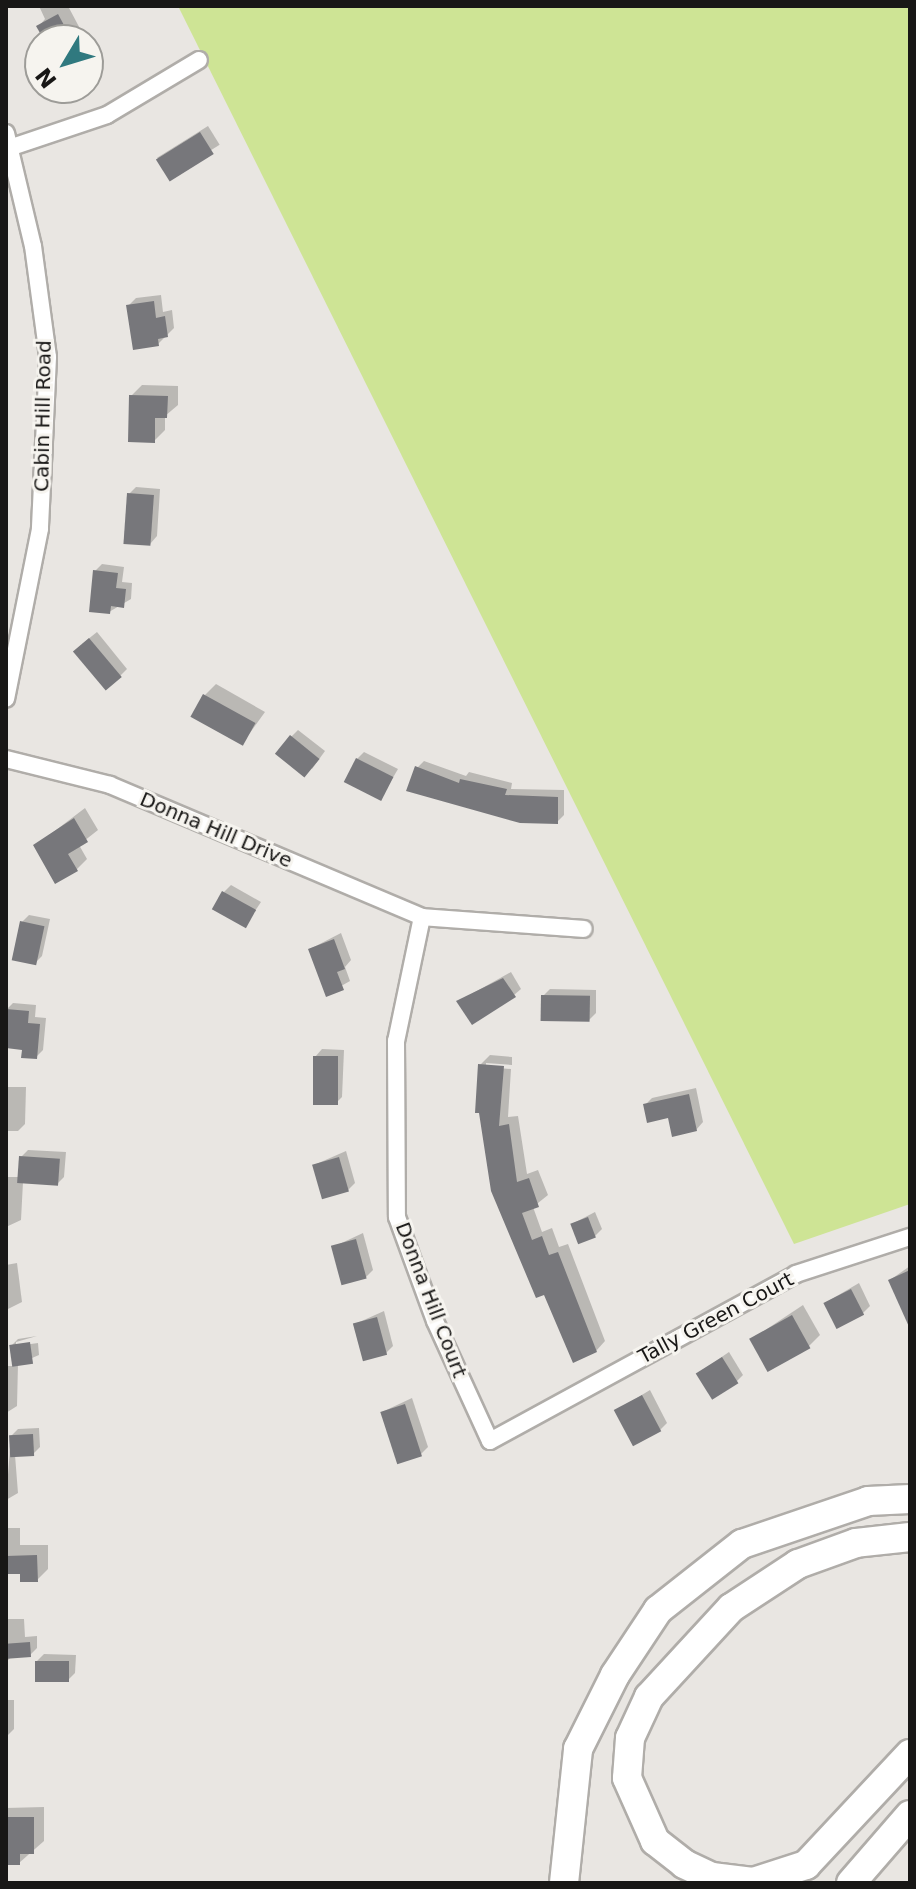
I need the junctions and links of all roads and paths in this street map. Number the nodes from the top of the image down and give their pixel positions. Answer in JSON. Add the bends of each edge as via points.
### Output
{"nodes":[{"id":1,"x":199,"y":60,"type":"dead end"},
{"id":2,"x":9,"y":140,"type":"edge"},
{"id":3,"x":6,"y":699,"type":"edge"},
{"id":4,"x":6,"y":759,"type":"edge"},
{"id":5,"x":422,"y":917,"type":"junction"},
{"id":6,"x":584,"y":929,"type":"dead end"},
{"id":7,"x":910,"y":1237,"type":"edge"},
{"id":8,"x":531,"y":1419,"type":"joint"},
{"id":9,"x":910,"y":1499,"type":"edge"},
{"id":10,"x":910,"y":1537,"type":"edge"},
{"id":11,"x":910,"y":1754,"type":"edge"},
{"id":12,"x":910,"y":1815,"type":"edge"},
{"id":13,"x":564,"y":1883,"type":"edge"},
{"id":14,"x":851,"y":1883,"type":"edge"}],
"edges":[{"from":1,"to":2,"type":"street","via":[[107,115]]},
{"from":2,"to":3,"type":"street","name":"Cabin Hill Road","via":[[33,246],[48,357],[40,529]]},
{"from":4,"to":5,"type":"street","name":"Donna Hill Drive","via":[[110,785]]},
{"from":5,"to":6,"type":"street","name":"Donna Hill Drive"},
{"from":5,"to":8,"type":"street","name":"Donna Hill Court","via":[[402,1011],[394,1115],[397,1217],[435,1321],[490,1441]]},
{"from":7,"to":8,"type":"street","name":"Tally Green Court","via":[[796,1274]]},
{"from":9,"to":13,"type":"highway","via":[[868,1501],[742,1544],[658,1610],[615,1675],[578,1749]]},
{"from":10,"to":11,"type":"highway","via":[[856,1543],[798,1564],[731,1608],[649,1697],[630,1738],[627,1778],[655,1841],[712,1877],[753,1882],[806,1865]]},
{"from":12,"to":14,"type":"highway"}]}
